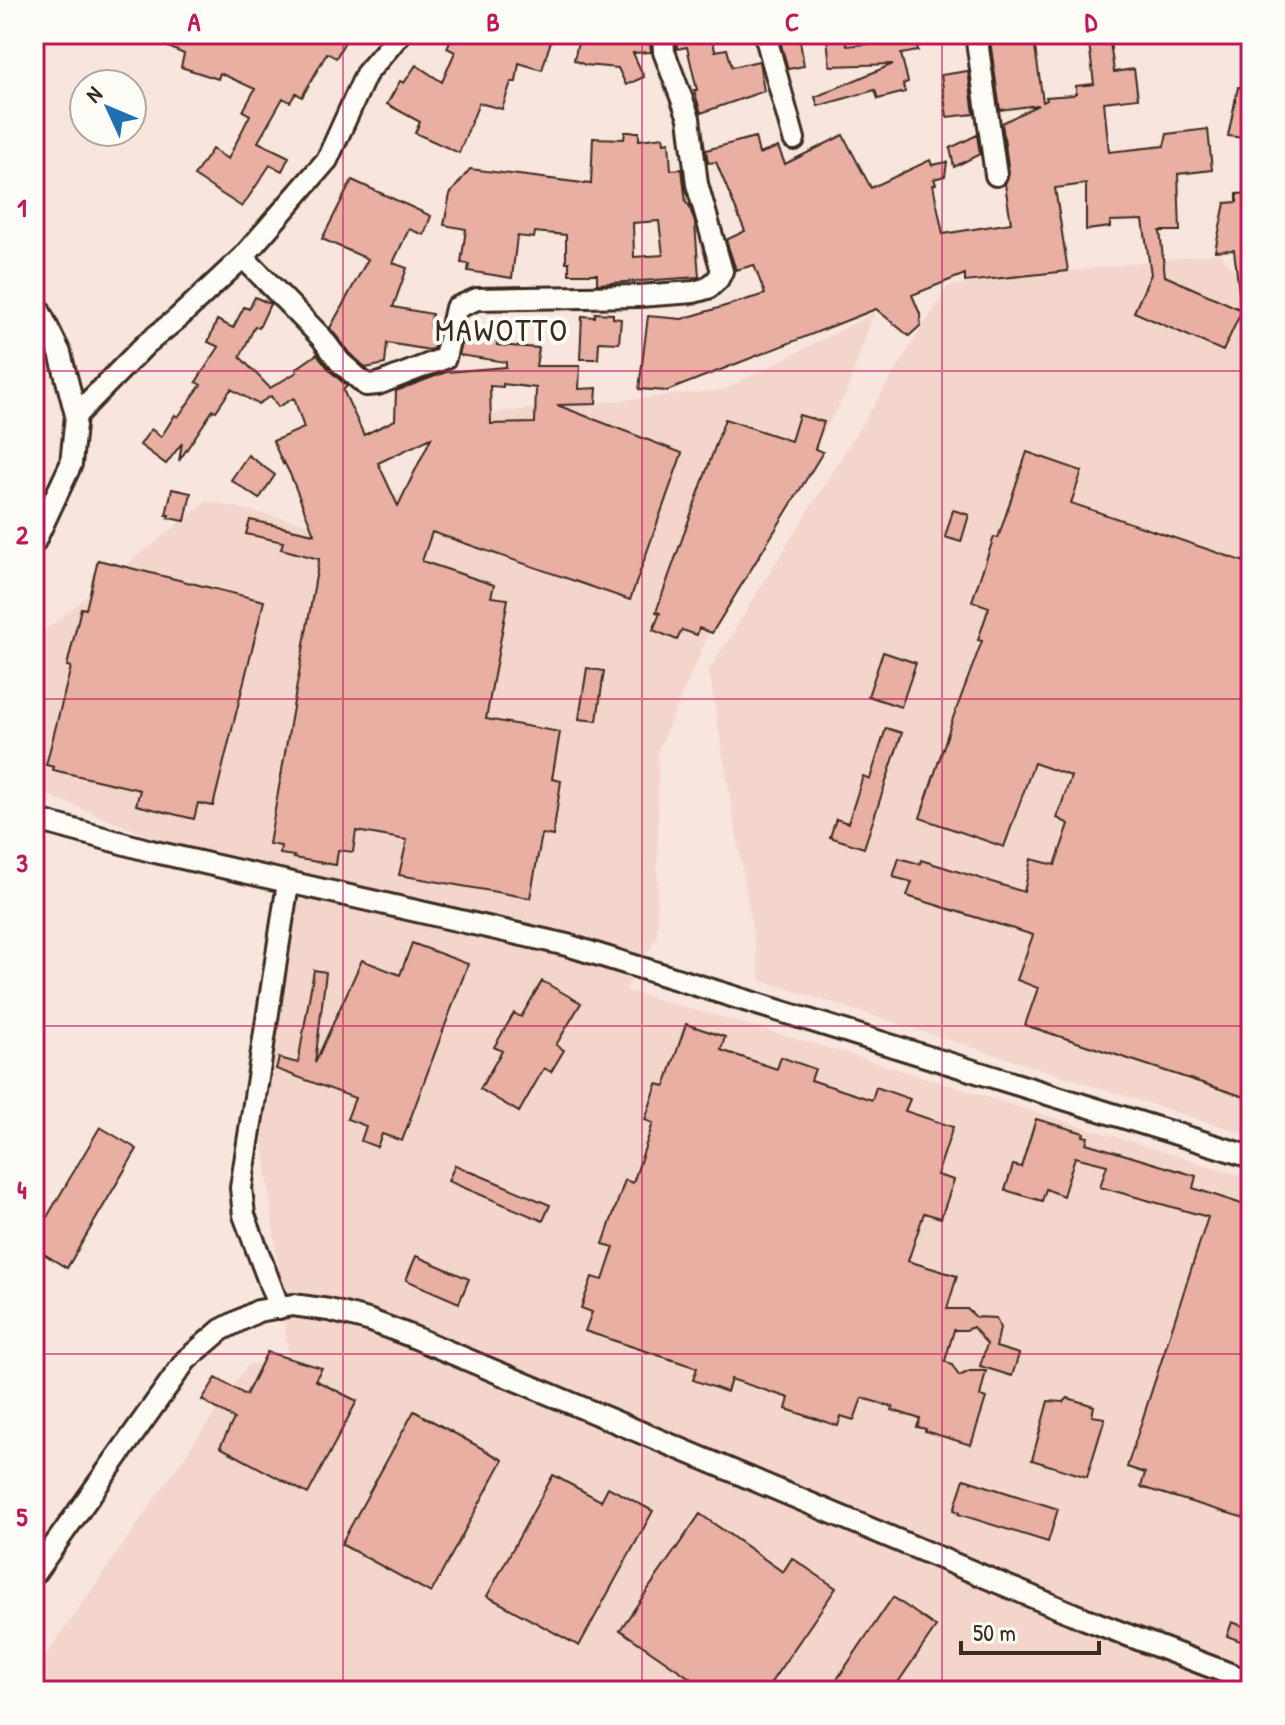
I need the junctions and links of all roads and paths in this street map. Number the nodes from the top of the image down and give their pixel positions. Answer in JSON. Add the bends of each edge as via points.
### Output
{"nodes":[{"id":1,"x":400,"y":34,"type":"edge"},
{"id":2,"x":663,"y":34,"type":"edge"},
{"id":3,"x":765,"y":34,"type":"edge"},
{"id":4,"x":976,"y":34,"type":"edge"},
{"id":5,"x":794,"y":139,"type":"dead end"},
{"id":6,"x":996,"y":175,"type":"dead end"},
{"id":7,"x":243,"y":257,"type":"junction"},
{"id":8,"x":34,"y":300,"type":"edge"},
{"id":9,"x":76,"y":415,"type":"junction"},
{"id":10,"x":34,"y":543,"type":"edge"},
{"id":11,"x":34,"y":819,"type":"edge"},
{"id":12,"x":288,"y":883,"type":"junction"},
{"id":13,"x":1251,"y":1157,"type":"edge"},
{"id":14,"x":279,"y":1308,"type":"junction"},
{"id":15,"x":34,"y":1574,"type":"edge"},
{"id":16,"x":1251,"y":1682,"type":"edge"}],
"edges":[{"from":1,"to":7,"type":"street","via":[[366,74],[327,160]]},
{"from":2,"to":7,"type":"street","via":[[664,52],[689,118],[697,184],[722,271],[708,288],[639,296],[477,299],[456,308],[445,358],[366,385]]},
{"from":3,"to":5,"type":"street"},
{"from":4,"to":6,"type":"street"},
{"from":7,"to":9,"type":"street"},
{"from":8,"to":9,"type":"street","via":[[60,353]]},
{"from":9,"to":10,"type":"street","via":[[71,464]]},
{"from":11,"to":12,"type":"street"},
{"from":12,"to":13,"type":"street","via":[[567,945]]},
{"from":12,"to":14,"type":"street","via":[[241,1188],[249,1230]]},
{"from":14,"to":15,"type":"street","via":[[258,1311],[221,1330],[186,1360]]},
{"from":14,"to":16,"type":"street","via":[[329,1310],[397,1331],[1069,1612]]}]}
